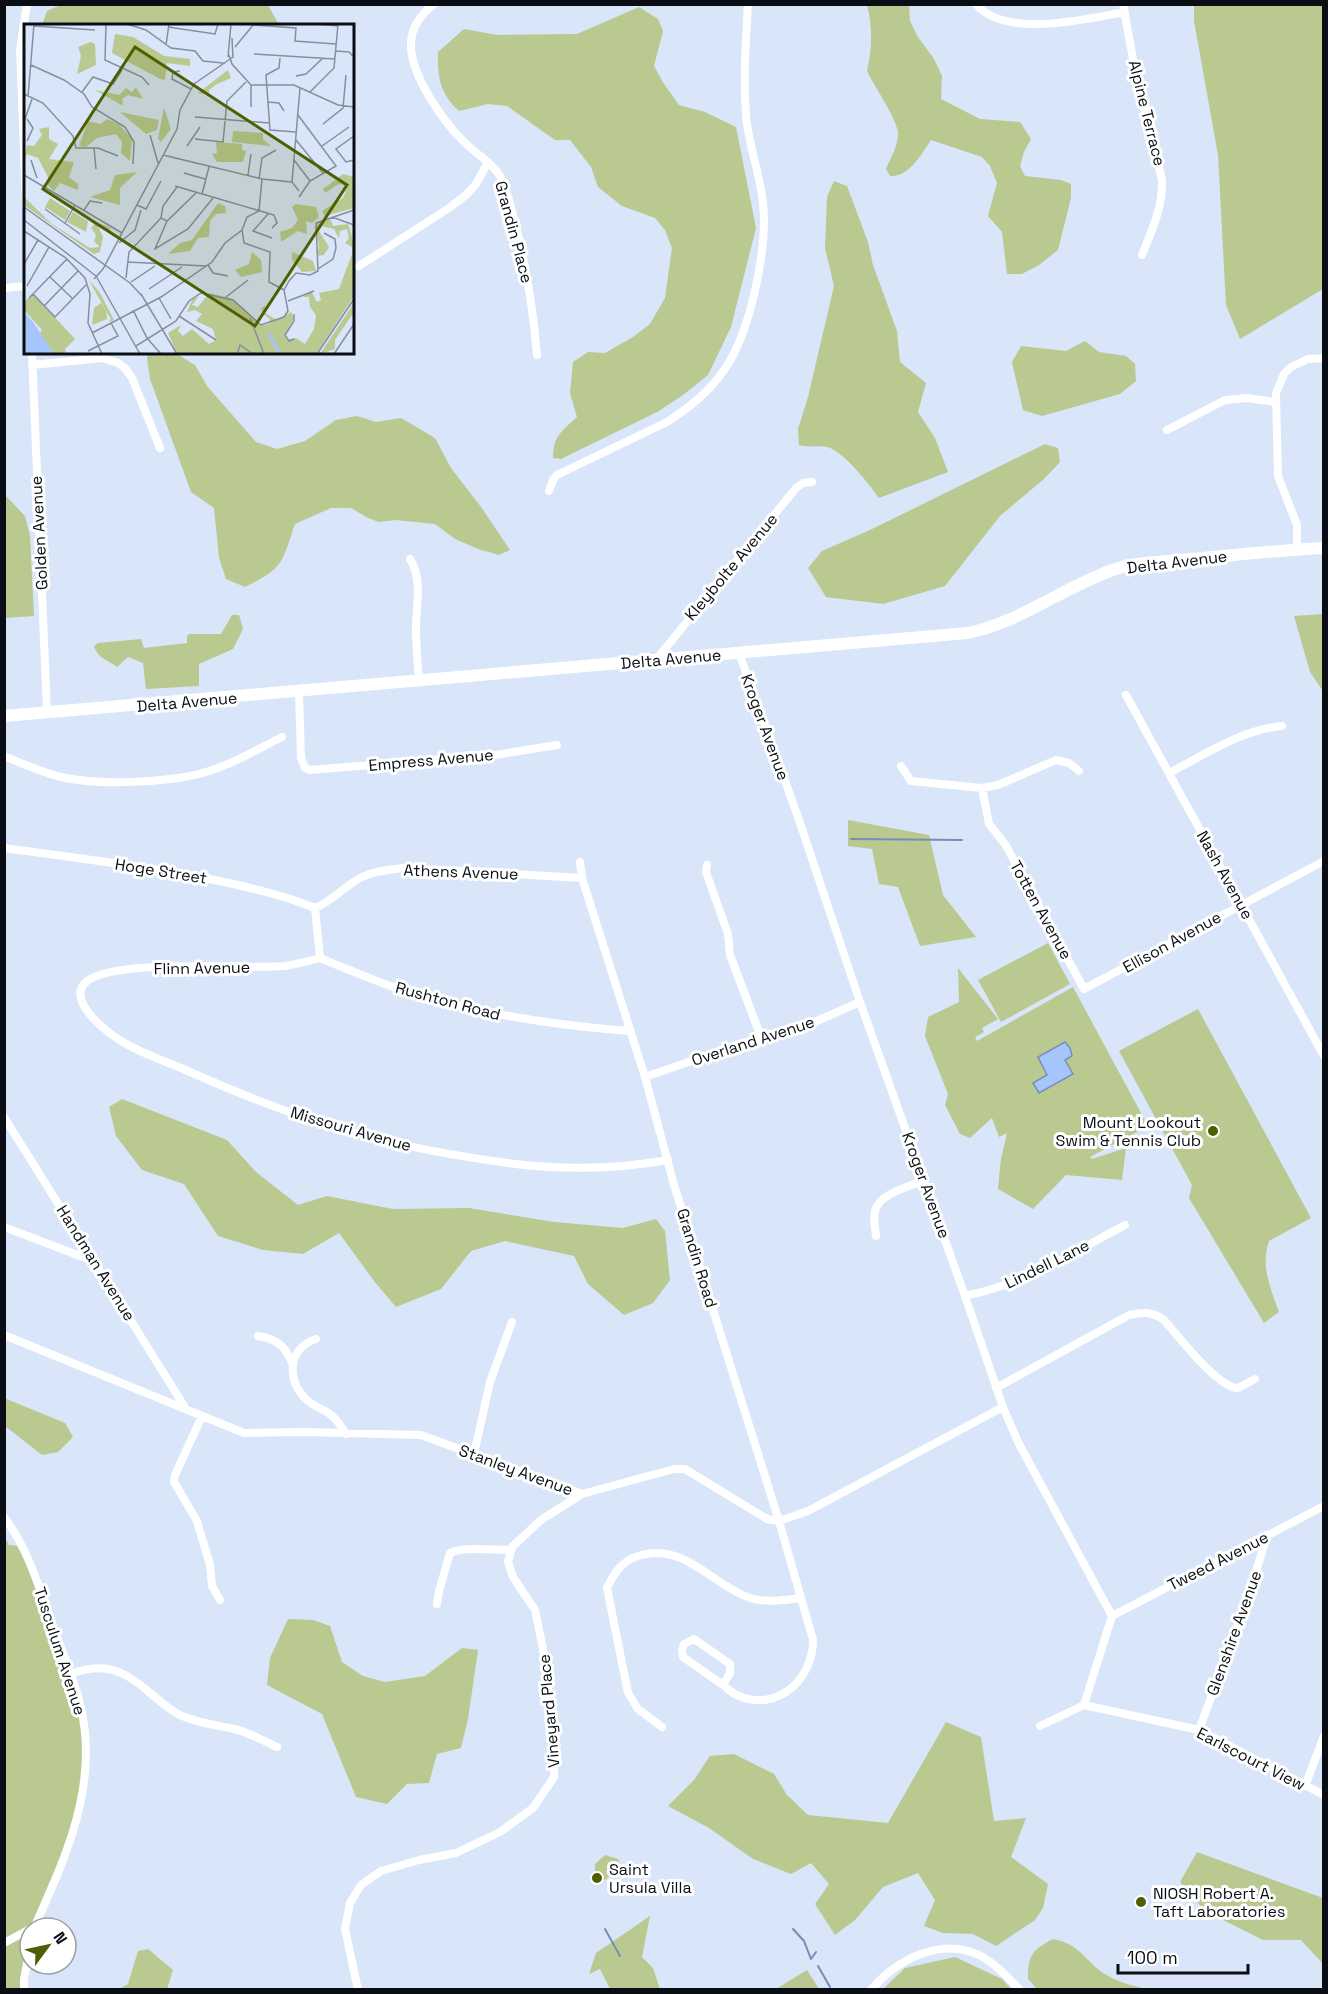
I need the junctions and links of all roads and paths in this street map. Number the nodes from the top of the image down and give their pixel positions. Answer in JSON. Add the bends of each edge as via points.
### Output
{"nodes":[{"id":1,"x":27,"y":4,"type":"edge"},
{"id":2,"x":434,"y":4,"type":"edge"},
{"id":3,"x":748,"y":4,"type":"edge"},
{"id":4,"x":976,"y":4,"type":"edge"},
{"id":5,"x":1124,"y":8,"type":"edge"},
{"id":6,"x":24,"y":153,"type":"edge"},
{"id":7,"x":488,"y":162,"type":"junction"},
{"id":8,"x":1142,"y":255,"type":"dead end"},
{"id":9,"x":359,"y":266,"type":"dead end"},
{"id":10,"x":24,"y":286,"type":"edge"},
{"id":11,"x":4,"y":288,"type":"edge"},
{"id":12,"x":32,"y":354,"type":"edge"},
{"id":13,"x":537,"y":355,"type":"dead end"},
{"id":14,"x":1323,"y":358,"type":"edge"},
{"id":15,"x":32,"y":365,"type":"junction"},
{"id":16,"x":1275,"y":402,"type":"junction"},
{"id":17,"x":1167,"y":430,"type":"dead end"},
{"id":18,"x":160,"y":448,"type":"dead end"},
{"id":19,"x":812,"y":482,"type":"dead end"},
{"id":20,"x":549,"y":491,"type":"dead end"},
{"id":21,"x":1323,"y":548,"type":"edge"},
{"id":22,"x":1297,"y":549,"type":"junction"},
{"id":23,"x":410,"y":559,"type":"dead end"},
{"id":24,"x":739,"y":653,"type":"junction"},
{"id":25,"x":655,"y":660,"type":"junction"},
{"id":26,"x":419,"y":682,"type":"junction"},
{"id":27,"x":299,"y":692,"type":"junction"},
{"id":28,"x":1126,"y":694,"type":"dead end"},
{"id":29,"x":47,"y":714,"type":"junction"},
{"id":30,"x":4,"y":716,"type":"edge"},
{"id":31,"x":1282,"y":726,"type":"dead end"},
{"id":32,"x":282,"y":738,"type":"dead end"},
{"id":33,"x":557,"y":745,"type":"dead end"},
{"id":34,"x":4,"y":756,"type":"edge"},
{"id":35,"x":901,"y":766,"type":"dead end"},
{"id":36,"x":1079,"y":771,"type":"dead end"},
{"id":37,"x":1169,"y":773,"type":"junction"},
{"id":38,"x":982,"y":788,"type":"junction"},
{"id":39,"x":4,"y":848,"type":"edge"},
{"id":40,"x":1323,"y":861,"type":"edge"},
{"id":41,"x":580,"y":862,"type":"dead end"},
{"id":42,"x":707,"y":865,"type":"dead end"},
{"id":43,"x":582,"y":878,"type":"junction"},
{"id":44,"x":1241,"y":904,"type":"junction"},
{"id":45,"x":315,"y":908,"type":"junction"},
{"id":46,"x":320,"y":958,"type":"junction"},
{"id":47,"x":85,"y":983,"type":"joint"},
{"id":48,"x":1084,"y":989,"type":"joint"},
{"id":49,"x":860,"y":1002,"type":"junction"},
{"id":50,"x":629,"y":1031,"type":"junction"},
{"id":51,"x":761,"y":1037,"type":"junction"},
{"id":52,"x":1323,"y":1056,"type":"edge"},
{"id":53,"x":645,"y":1077,"type":"junction"},
{"id":54,"x":4,"y":1117,"type":"edge"},
{"id":55,"x":668,"y":1160,"type":"junction"},
{"id":56,"x":924,"y":1180,"type":"junction"},
{"id":57,"x":1125,"y":1225,"type":"dead end"},
{"id":58,"x":4,"y":1227,"type":"edge"},
{"id":59,"x":876,"y":1236,"type":"dead end"},
{"id":60,"x":96,"y":1263,"type":"junction"},
{"id":61,"x":965,"y":1296,"type":"junction"},
{"id":62,"x":512,"y":1322,"type":"dead end"},
{"id":63,"x":4,"y":1335,"type":"edge"},
{"id":64,"x":258,"y":1336,"type":"dead end"},
{"id":65,"x":316,"y":1339,"type":"dead end"},
{"id":66,"x":292,"y":1364,"type":"junction"},
{"id":67,"x":1255,"y":1379,"type":"dead end"},
{"id":68,"x":996,"y":1388,"type":"junction"},
{"id":69,"x":1003,"y":1407,"type":"junction"},
{"id":70,"x":187,"y":1409,"type":"junction"},
{"id":71,"x":202,"y":1416,"type":"junction"},
{"id":72,"x":346,"y":1434,"type":"junction"},
{"id":73,"x":474,"y":1454,"type":"junction"},
{"id":74,"x":582,"y":1494,"type":"junction"},
{"id":75,"x":1323,"y":1506,"type":"edge"},
{"id":76,"x":4,"y":1517,"type":"edge"},
{"id":77,"x":779,"y":1521,"type":"junction"},
{"id":78,"x":1267,"y":1535,"type":"junction"},
{"id":79,"x":512,"y":1550,"type":"junction"},
{"id":80,"x":801,"y":1598,"type":"junction"},
{"id":81,"x":220,"y":1600,"type":"dead end"},
{"id":82,"x":437,"y":1604,"type":"dead end"},
{"id":83,"x":1112,"y":1616,"type":"junction"},
{"id":84,"x":70,"y":1674,"type":"junction"},
{"id":85,"x":723,"y":1686,"type":"junction"},
{"id":86,"x":1084,"y":1705,"type":"junction"},
{"id":87,"x":1040,"y":1726,"type":"dead end"},
{"id":88,"x":662,"y":1727,"type":"dead end"},
{"id":89,"x":1198,"y":1730,"type":"junction"},
{"id":90,"x":1323,"y":1736,"type":"edge"},
{"id":91,"x":277,"y":1746,"type":"dead end"},
{"id":92,"x":1305,"y":1786,"type":"junction"},
{"id":93,"x":1323,"y":1795,"type":"edge"},
{"id":94,"x":37,"y":1916,"type":"edge"},
{"id":95,"x":18,"y":1936,"type":"edge"},
{"id":96,"x":4,"y":1943,"type":"edge"},
{"id":97,"x":358,"y":1989,"type":"edge"},
{"id":98,"x":871,"y":1989,"type":"edge"},
{"id":99,"x":1020,"y":1989,"type":"edge"}],
"edges":[{"from":1,"to":6,"type":"street","via":[[20,49]]},
{"from":2,"to":7,"type":"street","name":"Grandin Place","via":[[413,31],[412,55],[439,111],[465,143]]},
{"from":3,"to":20,"type":"street","via":[[746,111],[761,187],[764,227],[757,278],[736,351],[714,384],[684,411],[557,475]]},
{"from":4,"to":5,"type":"street","via":[[990,17],[1006,22],[1056,24]]},
{"from":5,"to":8,"type":"street","name":"Alpine Terrace","via":[[1162,180],[1158,215]]},
{"from":7,"to":9,"type":"street","via":[[464,196]]},
{"from":7,"to":13,"type":"street","name":"Grandin Place","via":[[505,187],[523,251]]},
{"from":10,"to":11,"type":"street"},
{"from":12,"to":15,"type":"street","name":"Golden Avenue"},
{"from":14,"to":16,"type":"street","via":[[1308,359],[1291,367],[1279,383]]},
{"from":15,"to":18,"type":"street","via":[[102,358],[118,363],[132,378]]},
{"from":15,"to":29,"type":"street","name":"Golden Avenue"},
{"from":16,"to":17,"type":"street","via":[[1225,400]]},
{"from":16,"to":22,"type":"street","via":[[1278,476],[1297,525]]},
{"from":19,"to":25,"type":"street","name":"Kleybolte Avenue","via":[[796,488]]},
{"from":21,"to":22,"type":"main road","name":"Delta Avenue"},
{"from":22,"to":24,"type":"main road","name":"Delta Avenue","via":[[1112,570],[1014,619],[968,633]]},
{"from":23,"to":26,"type":"street","via":[[417,587]]},
{"from":24,"to":25,"type":"main road","name":"Delta Avenue"},
{"from":24,"to":49,"type":"street","name":"Kroger Avenue"},
{"from":25,"to":26,"type":"main road","name":"Delta Avenue"},
{"from":26,"to":27,"type":"main road","name":"Delta Avenue"},
{"from":27,"to":29,"type":"main road","name":"Delta Avenue"},
{"from":27,"to":33,"type":"street","name":"Empress Avenue","via":[[301,758],[305,768],[315,771],[495,755]]},
{"from":28,"to":37,"type":"street","name":"Nash Avenue"},
{"from":29,"to":30,"type":"main road","name":"Delta Avenue"},
{"from":31,"to":37,"type":"street","via":[[1239,736]]},
{"from":32,"to":34,"type":"street","via":[[214,770],[178,779],[63,777]]},
{"from":35,"to":38,"type":"street","via":[[911,781]]},
{"from":36,"to":38,"type":"street","via":[[1069,762],[1056,760]]},
{"from":37,"to":44,"type":"street","name":"Nash Avenue"},
{"from":38,"to":48,"type":"street","name":"Totten Avenue","via":[[989,824],[1005,844]]},
{"from":39,"to":45,"type":"street","name":"Hoge Street","via":[[206,878]]},
{"from":40,"to":44,"type":"street","name":"Ellison Avenue"},
{"from":41,"to":43,"type":"street","name":"Grandin Road"},
{"from":42,"to":51,"type":"street","via":[[728,934],[730,955]]},
{"from":43,"to":45,"type":"street","name":"Athens Avenue","via":[[403,868],[359,879]]},
{"from":43,"to":50,"type":"street","name":"Grandin Road"},
{"from":44,"to":48,"type":"street","name":"Ellison Avenue"},
{"from":44,"to":52,"type":"street","name":"Nash Avenue"},
{"from":45,"to":46,"type":"street"},
{"from":46,"to":47,"type":"street","name":"Flinn Avenue","via":[[286,966],[117,971]]},
{"from":46,"to":50,"type":"street","name":"Rushton Road","via":[[400,989],[485,1013]]},
{"from":47,"to":55,"type":"street","name":"Missouri Avenue","via":[[81,994],[87,1010],[103,1028],[124,1042],[216,1083],[320,1122],[405,1145],[516,1164],[588,1168]]},
{"from":49,"to":51,"type":"street","name":"Overland Avenue","via":[[817,1021]]},
{"from":49,"to":56,"type":"street","name":"Kroger Avenue"},
{"from":50,"to":53,"type":"street","name":"Grandin Road"},
{"from":51,"to":53,"type":"street","name":"Overland Avenue"},
{"from":53,"to":55,"type":"street","name":"Grandin Road"},
{"from":54,"to":60,"type":"street","name":"Handman Avenue"},
{"from":55,"to":77,"type":"street","name":"Grandin Road"},
{"from":56,"to":59,"type":"street","via":[[879,1202],[874,1214]]},
{"from":56,"to":61,"type":"street","name":"Kroger Avenue"},
{"from":57,"to":61,"type":"street","name":"Lindell Lane","via":[[1040,1272]]},
{"from":58,"to":60,"type":"street"},
{"from":60,"to":70,"type":"street","name":"Handman Avenue"},
{"from":61,"to":68,"type":"street","name":"Kroger Avenue"},
{"from":62,"to":73,"type":"street","via":[[490,1382]]},
{"from":63,"to":70,"type":"street","name":"Stanley Avenue"},
{"from":64,"to":66,"type":"street","via":[[283,1345]]},
{"from":65,"to":66,"type":"street","via":[[303,1346]]},
{"from":66,"to":72,"type":"street","via":[[298,1391],[330,1413]]},
{"from":67,"to":68,"type":"street","via":[[1238,1388],[1227,1386],[1164,1320],[1144,1312],[1129,1315]]},
{"from":68,"to":69,"type":"street","name":"Kroger Avenue"},
{"from":69,"to":77,"type":"street","via":[[808,1511]]},
{"from":69,"to":83,"type":"street","name":"Kroger Avenue"},
{"from":70,"to":71,"type":"street","name":"Stanley Avenue"},
{"from":71,"to":72,"type":"street","name":"Stanley Avenue","via":[[244,1433]]},
{"from":71,"to":81,"type":"street","via":[[174,1482],[197,1521],[212,1586]]},
{"from":72,"to":73,"type":"street","name":"Stanley Avenue","via":[[421,1435]]},
{"from":73,"to":74,"type":"street","name":"Stanley Avenue"},
{"from":74,"to":77,"type":"street","name":"Stanley Avenue","via":[[674,1468],[685,1469],[767,1519]]},
{"from":74,"to":79,"type":"street","via":[[541,1520]]},
{"from":75,"to":78,"type":"street","name":"Tweed Avenue"},
{"from":76,"to":84,"type":"street","name":"Tusculum Avenue","via":[[26,1552]]},
{"from":77,"to":80,"type":"street","name":"Grandin Road"},
{"from":78,"to":83,"type":"street","name":"Tweed Avenue"},
{"from":78,"to":89,"type":"street","name":"Glenshire Avenue","via":[[1249,1595]]},
{"from":79,"to":82,"type":"street","via":[[450,1553]]},
{"from":79,"to":97,"type":"street","name":"Vineyard Place","via":[[508,1562],[535,1610],[543,1649],[555,1752],[554,1777],[532,1808],[500,1832],[456,1853],[381,1871],[361,1885],[350,1903],[345,1929]]},
{"from":80,"to":85,"type":"street","name":"Grandin Road","via":[[813,1640],[813,1653],[801,1680],[770,1699],[738,1696]]},
{"from":80,"to":88,"type":"street","via":[[751,1598],[681,1558],[662,1552],[644,1554],[623,1564],[607,1588],[628,1693],[638,1708]]},
{"from":83,"to":86,"type":"street"},
{"from":84,"to":91,"type":"street","via":[[88,1667],[117,1671],[178,1714],[236,1729]]},
{"from":84,"to":94,"type":"street","name":"Tusculum Avenue","via":[[85,1735],[84,1782],[72,1838]]},
{"from":85,"to":85,"type":"street","via":[[731,1670],[728,1662],[698,1640],[686,1642],[682,1650],[685,1659]]},
{"from":86,"to":87,"type":"street"},
{"from":86,"to":89,"type":"street","name":"Earlscourt View"},
{"from":89,"to":92,"type":"street","name":"Earlscourt View"},
{"from":90,"to":92,"type":"street"},
{"from":92,"to":93,"type":"street","name":"Earlscourt View"},
{"from":95,"to":96,"type":"street"},
{"from":98,"to":99,"type":"street","via":[[901,1963],[944,1948],[980,1955]]}]}
